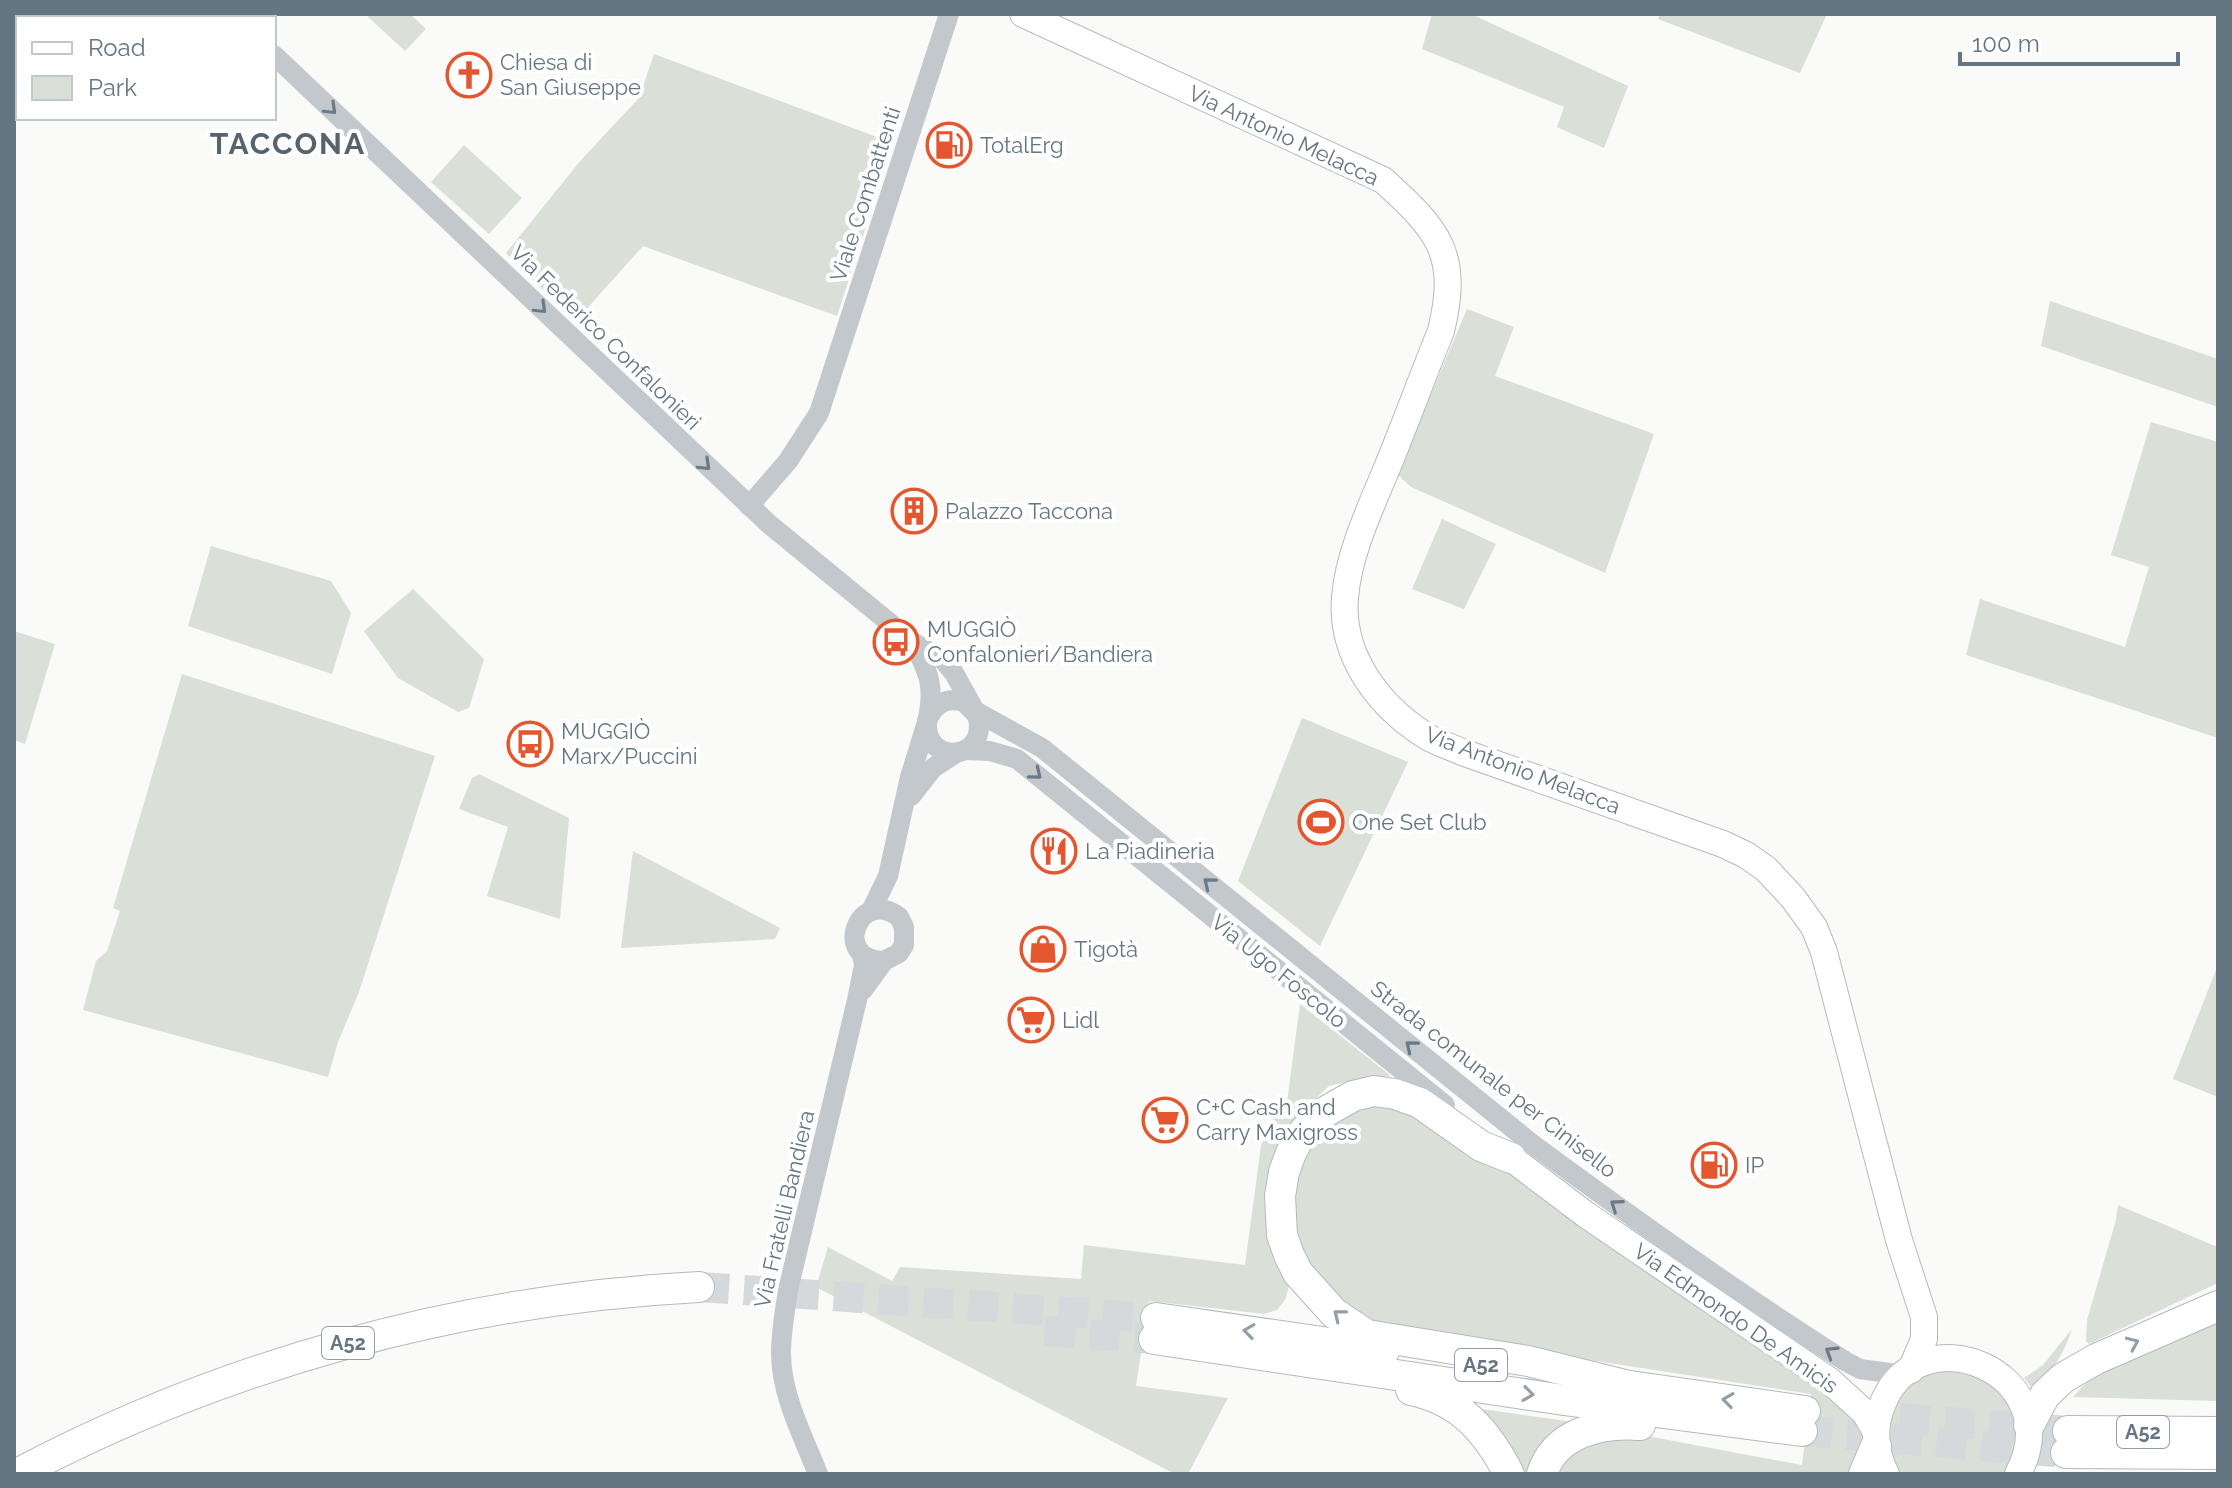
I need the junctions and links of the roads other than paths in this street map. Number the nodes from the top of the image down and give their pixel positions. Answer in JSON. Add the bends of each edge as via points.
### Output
{"nodes":[{"id":1,"x":949,"y":14,"type":"edge"},
{"id":2,"x":1023,"y":14,"type":"edge"},
{"id":3,"x":276,"y":57,"type":"edge"},
{"id":4,"x":749,"y":506,"type":"junction"},
{"id":5,"x":913,"y":642,"type":"junction"},
{"id":6,"x":975,"y":710,"type":"junction"},
{"id":7,"x":927,"y":720,"type":"junction"},
{"id":8,"x":960,"y":752,"type":"junction"},
{"id":9,"x":906,"y":802,"type":"junction"},
{"id":10,"x":888,"y":876,"type":"junction"},
{"id":11,"x":871,"y":911,"type":"junction"},
{"id":12,"x":902,"y":922,"type":"junction"},
{"id":13,"x":862,"y":954,"type":"junction"},
{"id":14,"x":884,"y":961,"type":"junction"},
{"id":15,"x":857,"y":1000,"type":"junction"},
{"id":16,"x":1511,"y":1158,"type":"junction"},
{"id":17,"x":1585,"y":1214,"type":"joint"},
{"id":18,"x":2218,"y":1306,"type":"edge"},
{"id":19,"x":1924,"y":1317,"type":"junction"},
{"id":20,"x":1969,"y":1359,"type":"junction"},
{"id":21,"x":1368,"y":1371,"type":"junction"},
{"id":22,"x":1907,"y":1372,"type":"junction"},
{"id":23,"x":1629,"y":1386,"type":"junction"},
{"id":24,"x":1712,"y":1420,"type":"junction"},
{"id":25,"x":2218,"y":1425,"type":"edge"},
{"id":26,"x":2181,"y":1432,"type":"junction"},
{"id":27,"x":2218,"y":1432,"type":"edge"},
{"id":28,"x":2028,"y":1434,"type":"junction"},
{"id":29,"x":1879,"y":1451,"type":"edge"},
{"id":30,"x":2218,"y":1454,"type":"edge"},
{"id":31,"x":17,"y":1474,"type":"edge"},
{"id":32,"x":61,"y":1474,"type":"edge"},
{"id":33,"x":818,"y":1474,"type":"edge"},
{"id":34,"x":1509,"y":1474,"type":"edge"},
{"id":35,"x":1542,"y":1474,"type":"edge"},
{"id":36,"x":1864,"y":1474,"type":"edge"},
{"id":37,"x":2018,"y":1474,"type":"edge"},
{"id":38,"x":2044,"y":1474,"type":"edge"}],
"edges":[{"from":1,"to":4,"type":"street","name":"Viale Combattenti","via":[[812,426]]},
{"from":2,"to":19,"type":"main road","name":"Via Antonio Melacca","via":[[1383,180],[1424,218],[1445,255],[1445,311],[1355,548],[1345,597],[1352,647],[1361,669],[1394,713],[1425,736],[1723,844],[1766,869],[1793,898],[1814,927],[1832,976],[1899,1240]]},
{"from":3,"to":4,"type":"street","name":"Via Federico Confalonieri","one_way":true},
{"from":4,"to":5,"type":"street","name":"Via Federico Confalonieri"},
{"from":5,"to":6,"type":"street","name":"Via Federico Confalonieri","via":[[943,660]]},
{"from":5,"to":7,"type":"street","name":"Via Federico Confalonieri","via":[[931,682]]},
{"from":6,"to":7,"type":"street","via":[[949,700],[937,705]]},
{"from":6,"to":8,"type":"street","via":[[979,734]]},
{"from":22,"to":6,"type":"street","name":"Strada comunale per Cinisello","one_way":true,"via":[[1860,1369],[1845,1361],[1595,1191],[1079,778],[1026,737]]},
{"from":7,"to":8,"type":"street","via":[[934,745]]},
{"from":7,"to":9,"type":"street","name":"Via Fratelli Bandiera"},
{"from":8,"to":9,"type":"street","name":"Via Fratelli Bandiera","via":[[933,768]]},
{"from":8,"to":16,"type":"street","name":"Via Ugo Foscolo","one_way":true,"via":[[990,751],[1017,759]]},
{"from":9,"to":10,"type":"street","name":"Via Fratelli Bandiera"},
{"from":10,"to":11,"type":"street","name":"Via Fratelli Bandiera"},
{"from":10,"to":12,"type":"street"},
{"from":11,"to":12,"type":"street","via":[[888,911]]},
{"from":11,"to":13,"type":"street","name":"Via Fratelli Bandiera","via":[[855,929]]},
{"from":12,"to":14,"type":"street","name":"Via Fratelli Bandiera","via":[[904,945]]},
{"from":13,"to":14,"type":"street"},
{"from":13,"to":15,"type":"street","name":"Via Fratelli Bandiera"},
{"from":14,"to":15,"type":"street","name":"Via Fratelli Bandiera"},
{"from":15,"to":33,"type":"street","name":"Via Fratelli Bandiera","via":[[782,1327],[789,1399]]},
{"from":16,"to":17,"type":"main road","name":"Via Ugo Foscolo"},
{"from":23,"to":16,"type":"highway","one_way":true,"via":[[1528,1361],[1367,1335],[1334,1313],[1289,1255],[1280,1196],[1291,1153],[1318,1116],[1353,1096],[1374,1091],[1420,1103],[1481,1146]]},
{"from":17,"to":29,"type":"main road","name":"Via Edmondo De Amicis","via":[[1830,1381],[1865,1413]]},
{"from":28,"to":18,"type":"highway","one_way":true,"via":[[2045,1395],[2063,1378]]},
{"from":19,"to":20,"type":"main road","name":"Via Antonio Melacca"},
{"from":19,"to":22,"type":"main road","name":"Via Antonio Melacca","via":[[1924,1339]]},
{"from":20,"to":22,"type":"main road","via":[[1940,1359]]},
{"from":20,"to":28,"type":"main road","name":"Via Antonio Melacca","via":[[1992,1369],[2014,1388]]},
{"from":23,"to":21,"type":"highway","number":"A52","one_way":true,"via":[[1155,1328]]},
{"from":21,"to":24,"type":"highway","number":"A52","one_way":true},
{"from":21,"to":34,"type":"highway","via":[[1377,1382],[1447,1402],[1468,1416],[1494,1445]]},
{"from":22,"to":29,"type":"main road","name":"Via Antonio Melacca","via":[[1883,1401]]},
{"from":24,"to":23,"type":"highway","number":"A52","one_way":true,"via":[[1804,1421]]},
{"from":24,"to":35,"type":"highway","via":[[1698,1429],[1616,1423],[1595,1427],[1558,1448]]},
{"from":25,"to":26,"type":"highway"},
{"from":26,"to":27,"type":"highway","number":"A52"},
{"from":26,"to":30,"type":"highway","number":"A52","via":[[2067,1442]]},
{"from":28,"to":37,"type":"main road"},
{"from":28,"to":38,"type":"main road","name":"Via Antonio Melacca"},
{"from":29,"to":36,"type":"highway"},
{"from":31,"to":32,"type":"highway","number":"A52","via":[[185,1397],[348,1343],[515,1306],[617,1293],[700,1297],[456,1338],[353,1363],[207,1410]]}]}
